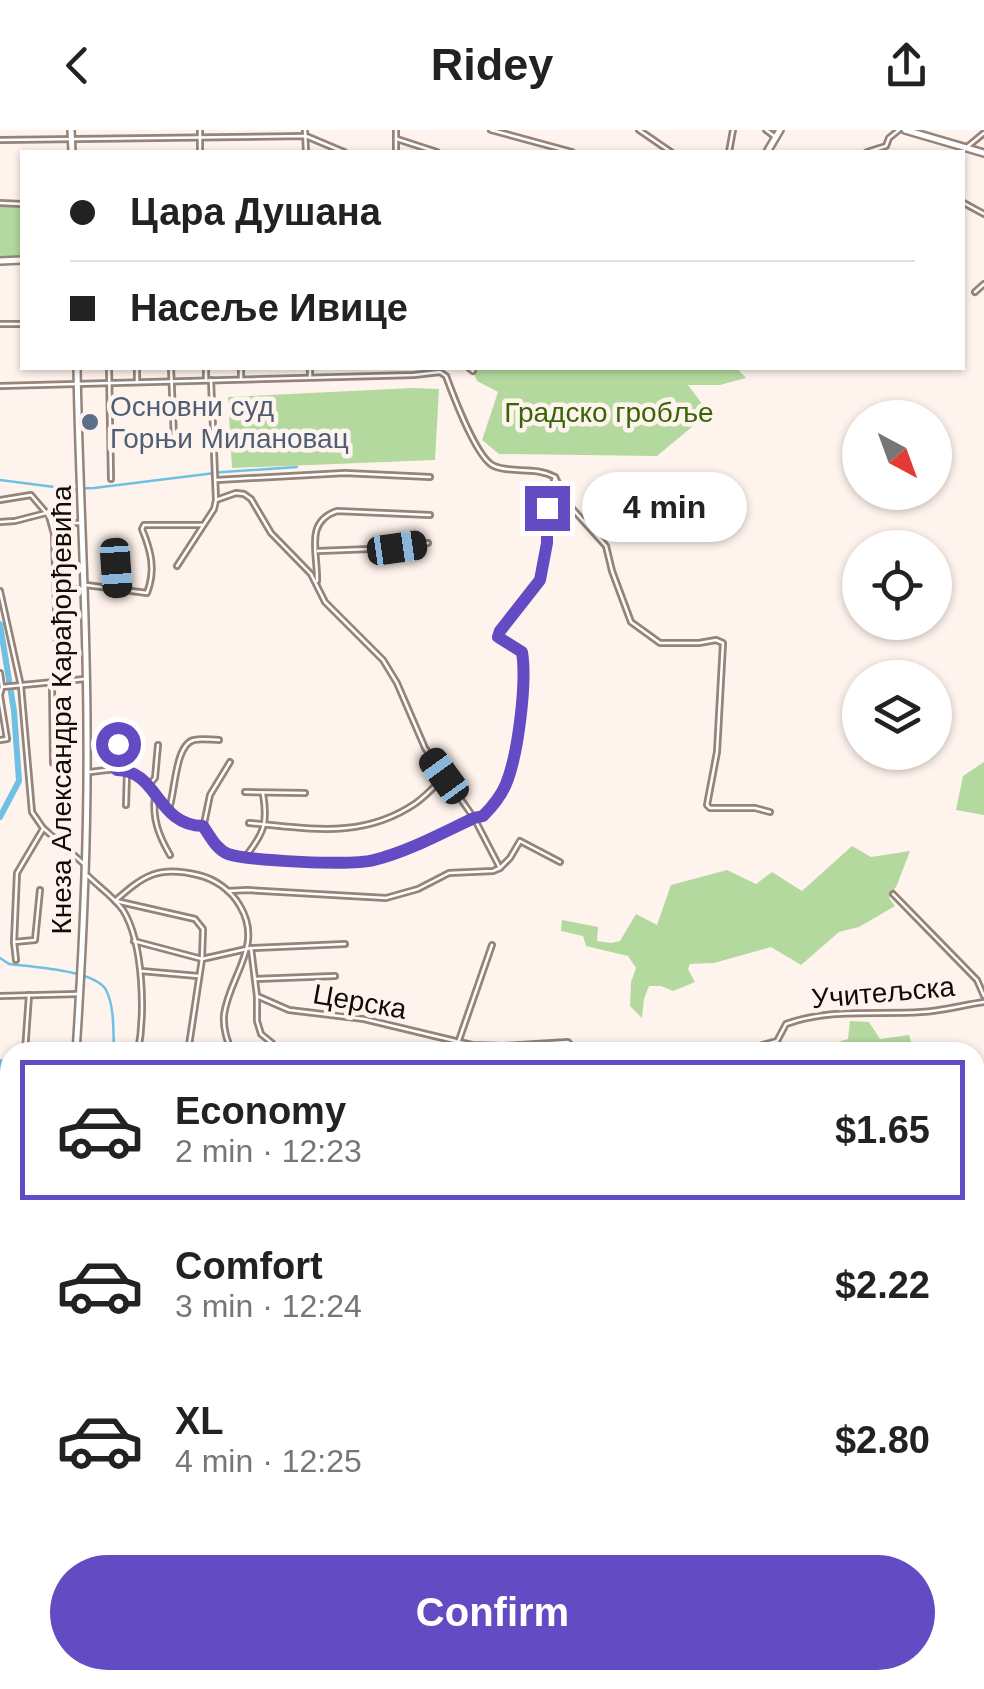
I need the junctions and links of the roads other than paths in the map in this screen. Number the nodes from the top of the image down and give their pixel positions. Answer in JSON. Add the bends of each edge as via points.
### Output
{"nodes":[{"id":1,"x":72,"y":130,"type":"edge"},
{"id":2,"x":200,"y":130,"type":"edge"},
{"id":3,"x":224,"y":130,"type":"edge"},
{"id":4,"x":252,"y":130,"type":"edge"},
{"id":5,"x":396,"y":130,"type":"edge"},
{"id":6,"x":491,"y":130,"type":"edge"},
{"id":7,"x":639,"y":130,"type":"edge"},
{"id":8,"x":766,"y":130,"type":"edge"},
{"id":9,"x":902,"y":130,"type":"edge"},
{"id":10,"x":984,"y":132,"type":"edge"},
{"id":11,"x":306,"y":133,"type":"edge"},
{"id":12,"x":777,"y":133,"type":"edge"},
{"id":13,"x":252,"y":136,"type":"junction"},
{"id":14,"x":200,"y":137,"type":"junction"},
{"id":15,"x":224,"y":137,"type":"junction"},
{"id":16,"x":397,"y":139,"type":"junction"},
{"id":17,"x":0,"y":140,"type":"edge"},
{"id":18,"x":71,"y":140,"type":"junction"},
{"id":19,"x":886,"y":146,"type":"junction"},
{"id":20,"x":966,"y":148,"type":"junction"},
{"id":21,"x":72,"y":150,"type":"edge"},
{"id":22,"x":200,"y":150,"type":"edge"},
{"id":23,"x":340,"y":150,"type":"edge"},
{"id":24,"x":396,"y":150,"type":"edge"},
{"id":25,"x":431,"y":150,"type":"edge"},
{"id":26,"x":565,"y":150,"type":"edge"},
{"id":27,"x":668,"y":150,"type":"edge"},
{"id":28,"x":873,"y":150,"type":"edge"},
{"id":29,"x":886,"y":150,"type":"edge"},
{"id":30,"x":984,"y":153,"type":"edge"},
{"id":31,"x":984,"y":284,"type":"edge"},
{"id":32,"x":975,"y":292,"type":"dead end"},
{"id":33,"x":76,"y":370,"type":"edge"},
{"id":34,"x":109,"y":370,"type":"edge"},
{"id":35,"x":137,"y":370,"type":"edge"},
{"id":36,"x":172,"y":370,"type":"edge"},
{"id":37,"x":206,"y":370,"type":"edge"},
{"id":38,"x":241,"y":370,"type":"edge"},
{"id":39,"x":275,"y":370,"type":"edge"},
{"id":40,"x":310,"y":370,"type":"edge"},
{"id":41,"x":344,"y":370,"type":"edge"},
{"id":42,"x":378,"y":370,"type":"edge"},
{"id":43,"x":413,"y":370,"type":"edge"},
{"id":44,"x":414,"y":375,"type":"junction"},
{"id":45,"x":378,"y":376,"type":"junction"},
{"id":46,"x":344,"y":377,"type":"junction"},
{"id":47,"x":310,"y":378,"type":"junction"},
{"id":48,"x":275,"y":379,"type":"junction"},
{"id":49,"x":209,"y":380,"type":"junction"},
{"id":50,"x":241,"y":380,"type":"junction"},
{"id":51,"x":172,"y":381,"type":"junction"},
{"id":52,"x":137,"y":382,"type":"junction"},
{"id":53,"x":110,"y":383,"type":"junction"},
{"id":54,"x":77,"y":384,"type":"junction"},
{"id":55,"x":0,"y":386,"type":"edge"},
{"id":56,"x":174,"y":438,"type":"dead end"},
{"id":57,"x":430,"y":477,"type":"dead end"},
{"id":58,"x":555,"y":477,"type":"junction"},
{"id":59,"x":111,"y":478,"type":"dead end"},
{"id":60,"x":216,"y":478,"type":"junction"},
{"id":61,"x":0,"y":500,"type":"edge"},
{"id":62,"x":216,"y":500,"type":"junction"},
{"id":63,"x":47,"y":514,"type":"junction"},
{"id":64,"x":430,"y":515,"type":"dead end"},
{"id":65,"x":0,"y":522,"type":"edge"},
{"id":66,"x":82,"y":523,"type":"junction"},
{"id":67,"x":204,"y":526,"type":"junction"},
{"id":68,"x":428,"y":543,"type":"dead end"},
{"id":69,"x":316,"y":551,"type":"junction"},
{"id":70,"x":177,"y":566,"type":"dead end"},
{"id":71,"x":116,"y":568,"type":"dead end"},
{"id":72,"x":317,"y":583,"type":"junction"},
{"id":73,"x":84,"y":587,"type":"junction"},
{"id":74,"x":56,"y":589,"type":"junction"},
{"id":75,"x":117,"y":590,"type":"junction"},
{"id":76,"x":0,"y":591,"type":"edge"},
{"id":77,"x":0,"y":673,"type":"edge"},
{"id":78,"x":86,"y":678,"type":"junction"},
{"id":79,"x":55,"y":682,"type":"junction"},
{"id":80,"x":19,"y":686,"type":"junction"},
{"id":81,"x":4,"y":687,"type":"edge"},
{"id":82,"x":0,"y":696,"type":"edge"},
{"id":83,"x":0,"y":740,"type":"edge"},
{"id":84,"x":220,"y":740,"type":"dead end"},
{"id":85,"x":118,"y":744,"type":"dead end"},
{"id":86,"x":158,"y":745,"type":"dead end"},
{"id":87,"x":230,"y":762,"type":"dead end"},
{"id":88,"x":53,"y":763,"type":"dead end"},
{"id":89,"x":117,"y":770,"type":"junction"},
{"id":90,"x":127,"y":771,"type":"junction"},
{"id":91,"x":88,"y":772,"type":"junction"},
{"id":92,"x":444,"y":776,"type":"junction"},
{"id":93,"x":148,"y":786,"type":"junction"},
{"id":94,"x":245,"y":792,"type":"dead end"},
{"id":95,"x":305,"y":793,"type":"dead end"},
{"id":96,"x":264,"y":794,"type":"junction"},
{"id":97,"x":156,"y":795,"type":"junction"},
{"id":98,"x":126,"y":806,"type":"dead end"},
{"id":99,"x":168,"y":810,"type":"junction"},
{"id":100,"x":770,"y":812,"type":"dead end"},
{"id":101,"x":474,"y":818,"type":"junction"},
{"id":102,"x":249,"y":823,"type":"dead end"},
{"id":103,"x":265,"y":824,"type":"junction"},
{"id":104,"x":203,"y":826,"type":"junction"},
{"id":105,"x":44,"y":828,"type":"junction"},
{"id":106,"x":170,"y":855,"type":"dead end"},
{"id":107,"x":246,"y":857,"type":"junction"},
{"id":108,"x":560,"y":862,"type":"dead end"},
{"id":109,"x":86,"y":866,"type":"junction"},
{"id":110,"x":500,"y":868,"type":"junction"},
{"id":111,"x":86,"y":876,"type":"junction"},
{"id":112,"x":40,"y":890,"type":"dead end"},
{"id":113,"x":228,"y":891,"type":"junction"},
{"id":114,"x":893,"y":894,"type":"dead end"},
{"id":115,"x":115,"y":901,"type":"junction"},
{"id":116,"x":134,"y":941,"type":"junction"},
{"id":117,"x":14,"y":942,"type":"junction"},
{"id":118,"x":345,"y":944,"type":"dead end"},
{"id":119,"x":492,"y":944,"type":"dead end"},
{"id":120,"x":250,"y":948,"type":"junction"},
{"id":121,"x":202,"y":959,"type":"junction"},
{"id":122,"x":16,"y":960,"type":"dead end"},
{"id":123,"x":139,"y":970,"type":"junction"},
{"id":124,"x":200,"y":976,"type":"junction"},
{"id":125,"x":335,"y":976,"type":"dead end"},
{"id":126,"x":254,"y":979,"type":"junction"},
{"id":127,"x":80,"y":994,"type":"junction"},
{"id":128,"x":29,"y":995,"type":"junction"},
{"id":129,"x":0,"y":996,"type":"edge"},
{"id":130,"x":257,"y":996,"type":"junction"},
{"id":131,"x":984,"y":996,"type":"edge"},
{"id":132,"x":984,"y":1002,"type":"edge"},
{"id":133,"x":26,"y":1042,"type":"edge"},
{"id":134,"x":77,"y":1042,"type":"edge"},
{"id":135,"x":139,"y":1042,"type":"edge"},
{"id":136,"x":191,"y":1042,"type":"edge"},
{"id":137,"x":229,"y":1042,"type":"edge"},
{"id":138,"x":270,"y":1042,"type":"edge"},
{"id":139,"x":458,"y":1042,"type":"joint"},
{"id":140,"x":777,"y":1042,"type":"edge"}],
"edges":[{"from":1,"to":18,"type":"street"},
{"from":2,"to":14,"type":"street"},
{"from":3,"to":15,"type":"street"},
{"from":4,"to":13,"type":"street"},
{"from":5,"to":16,"type":"street"},
{"from":6,"to":26,"type":"street"},
{"from":7,"to":27,"type":"street"},
{"from":8,"to":12,"type":"street"},
{"from":9,"to":19,"type":"street"},
{"from":9,"to":20,"type":"street"},
{"from":10,"to":20,"type":"street"},
{"from":11,"to":13,"type":"street"},
{"from":11,"to":23,"type":"street"},
{"from":13,"to":15,"type":"street"},
{"from":14,"to":15,"type":"street"},
{"from":14,"to":18,"type":"street"},
{"from":14,"to":22,"type":"street"},
{"from":16,"to":24,"type":"street"},
{"from":16,"to":25,"type":"street"},
{"from":17,"to":18,"type":"street"},
{"from":18,"to":21,"type":"street"},
{"from":19,"to":28,"type":"street"},
{"from":19,"to":29,"type":"street"},
{"from":20,"to":30,"type":"street"},
{"from":31,"to":32,"type":"street"},
{"from":33,"to":54,"type":"street","name":"Кнеза Александра Карађорђевића"},
{"from":34,"to":53,"type":"street"},
{"from":35,"to":52,"type":"street"},
{"from":36,"to":51,"type":"street"},
{"from":37,"to":49,"type":"street"},
{"from":38,"to":50,"type":"street"},
{"from":39,"to":48,"type":"street"},
{"from":40,"to":47,"type":"street"},
{"from":41,"to":46,"type":"street"},
{"from":42,"to":45,"type":"street"},
{"from":43,"to":44,"type":"street"},
{"from":44,"to":45,"type":"street"},
{"from":44,"to":58,"type":"street","via":[[446,376],[487,461]]},
{"from":45,"to":46,"type":"street"},
{"from":46,"to":47,"type":"street"},
{"from":47,"to":48,"type":"street"},
{"from":48,"to":50,"type":"street"},
{"from":49,"to":50,"type":"street"},
{"from":49,"to":51,"type":"street"},
{"from":49,"to":60,"type":"street"},
{"from":51,"to":52,"type":"street"},
{"from":51,"to":56,"type":"street"},
{"from":52,"to":53,"type":"street"},
{"from":53,"to":54,"type":"street"},
{"from":53,"to":59,"type":"street"},
{"from":54,"to":55,"type":"street"},
{"from":54,"to":66,"type":"street","name":"Кнеза Александра Карађорђевића"},
{"from":57,"to":60,"type":"street"},
{"from":58,"to":100,"type":"street","via":[[569,505],[606,546],[632,622],[660,643],[723,643],[707,805]]},
{"from":58,"to":101,"type":"street","via":[[540,580],[498,637],[523,654],[516,750],[506,786]]},
{"from":60,"to":62,"type":"street"},
{"from":61,"to":63,"type":"street","via":[[31,495]]},
{"from":62,"to":67,"type":"street"},
{"from":62,"to":72,"type":"street","via":[[236,493],[251,499]]},
{"from":63,"to":65,"type":"street"},
{"from":63,"to":66,"type":"street"},
{"from":63,"to":74,"type":"street"},
{"from":64,"to":69,"type":"street","via":[[332,513],[318,524]]},
{"from":66,"to":73,"type":"street","name":"Кнеза Александра Карађорђевића"},
{"from":67,"to":70,"type":"street"},
{"from":67,"to":75,"type":"street","via":[[144,525],[152,560],[149,590]]},
{"from":68,"to":69,"type":"street"},
{"from":69,"to":72,"type":"street"},
{"from":71,"to":75,"type":"street"},
{"from":72,"to":92,"type":"street","via":[[325,602],[384,660]]},
{"from":73,"to":74,"type":"street"},
{"from":73,"to":75,"type":"street"},
{"from":73,"to":78,"type":"street","name":"Кнеза Александра Карађорђевића"},
{"from":74,"to":79,"type":"street"},
{"from":76,"to":80,"type":"street"},
{"from":77,"to":81,"type":"street"},
{"from":78,"to":79,"type":"street"},
{"from":78,"to":91,"type":"street","name":"Кнеза Александра Карађорђевића"},
{"from":79,"to":80,"type":"street"},
{"from":79,"to":88,"type":"street"},
{"from":80,"to":81,"type":"street"},
{"from":80,"to":105,"type":"street","via":[[30,803]]},
{"from":81,"to":82,"type":"street"},
{"from":82,"to":83,"type":"street","via":[[7,739]]},
{"from":84,"to":99,"type":"street","via":[[186,743]]},
{"from":85,"to":89,"type":"street"},
{"from":86,"to":93,"type":"street","via":[[156,778]]},
{"from":87,"to":104,"type":"street","via":[[210,795]]},
{"from":89,"to":90,"type":"street"},
{"from":89,"to":91,"type":"street"},
{"from":90,"to":93,"type":"street"},
{"from":90,"to":98,"type":"street"},
{"from":91,"to":109,"type":"street","name":"Кнеза Александра Карађорђевића"},
{"from":92,"to":101,"type":"street"},
{"from":92,"to":103,"type":"street","via":[[418,802],[367,826]]},
{"from":93,"to":97,"type":"street"},
{"from":94,"to":96,"type":"street"},
{"from":95,"to":96,"type":"street"},
{"from":96,"to":103,"type":"street"},
{"from":97,"to":99,"type":"street"},
{"from":97,"to":106,"type":"street","via":[[157,828]]},
{"from":99,"to":104,"type":"street","via":[[180,822]]},
{"from":101,"to":107,"type":"street","via":[[372,861]]},
{"from":101,"to":110,"type":"street"},
{"from":102,"to":103,"type":"street"},
{"from":103,"to":107,"type":"street"},
{"from":104,"to":107,"type":"street","via":[[220,849]]},
{"from":105,"to":109,"type":"street"},
{"from":105,"to":117,"type":"street","via":[[17,873]]},
{"from":108,"to":110,"type":"street","via":[[520,841]]},
{"from":109,"to":111,"type":"street","name":"Кнеза Александра Карађорђевића"},
{"from":110,"to":113,"type":"street","via":[[449,874],[386,898]]},
{"from":111,"to":115,"type":"street"},
{"from":111,"to":127,"type":"street","name":"Кнеза Александра Карађорђевића"},
{"from":112,"to":117,"type":"street","via":[[36,940]]},
{"from":113,"to":115,"type":"street","via":[[206,877],[151,873]]},
{"from":113,"to":120,"type":"street","via":[[244,913]]},
{"from":114,"to":131,"type":"street","via":[[977,980]]},
{"from":115,"to":116,"type":"street"},
{"from":115,"to":121,"type":"street","via":[[195,918],[203,929]]},
{"from":116,"to":121,"type":"street"},
{"from":116,"to":123,"type":"street"},
{"from":117,"to":122,"type":"street"},
{"from":118,"to":120,"type":"street"},
{"from":119,"to":139,"type":"street"},
{"from":120,"to":121,"type":"street"},
{"from":120,"to":126,"type":"street"},
{"from":120,"to":137,"type":"street","via":[[225,1012]]},
{"from":121,"to":124,"type":"street"},
{"from":123,"to":124,"type":"street"},
{"from":123,"to":135,"type":"street"},
{"from":124,"to":136,"type":"street"},
{"from":125,"to":126,"type":"street"},
{"from":126,"to":130,"type":"street"},
{"from":127,"to":128,"type":"street"},
{"from":127,"to":134,"type":"street","name":"Кнеза Александра Карађорђевића"},
{"from":128,"to":129,"type":"street"},
{"from":128,"to":133,"type":"street"},
{"from":130,"to":138,"type":"street","via":[[257,1022]]},
{"from":130,"to":139,"type":"street","name":"Церска","via":[[289,1010],[364,1019]]},
{"from":132,"to":140,"type":"street","name":"Учитељска","via":[[924,1012],[829,1013],[786,1024]]}]}
